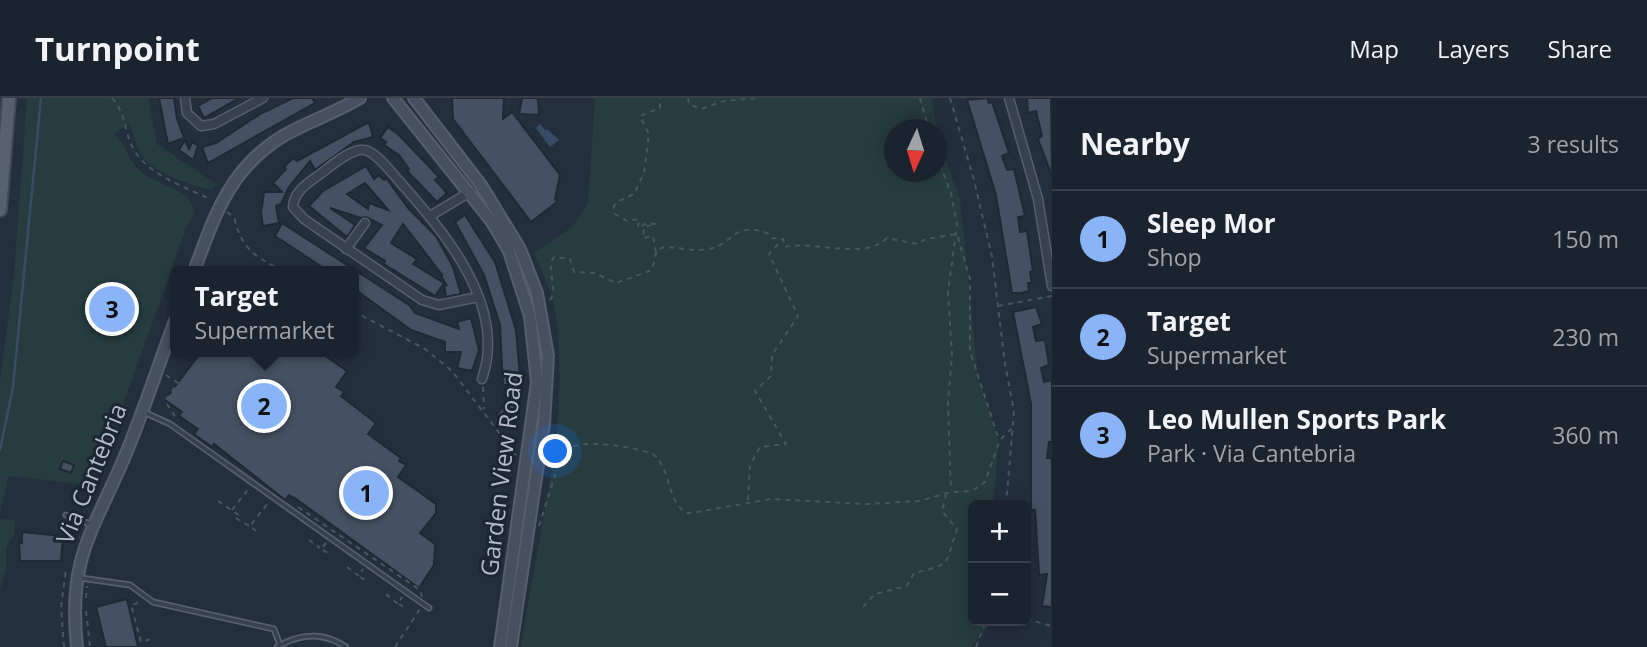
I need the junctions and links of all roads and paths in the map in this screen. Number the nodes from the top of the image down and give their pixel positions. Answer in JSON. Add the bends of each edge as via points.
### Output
{"nodes":[{"id":1,"x":9,"y":98,"type":"edge"},
{"id":2,"x":112,"y":98,"type":"edge"},
{"id":3,"x":185,"y":98,"type":"edge"},
{"id":4,"x":263,"y":98,"type":"edge"},
{"id":5,"x":360,"y":98,"type":"edge"},
{"id":6,"x":393,"y":98,"type":"edge"},
{"id":7,"x":414,"y":98,"type":"edge"},
{"id":8,"x":660,"y":98,"type":"edge"},
{"id":9,"x":688,"y":98,"type":"edge"},
{"id":10,"x":758,"y":98,"type":"edge"},
{"id":11,"x":920,"y":98,"type":"edge"},
{"id":12,"x":950,"y":98,"type":"edge"},
{"id":13,"x":1009,"y":98,"type":"edge"},
{"id":14,"x":926,"y":119,"type":"edge"},
{"id":15,"x":947,"y":182,"type":"edge"},
{"id":16,"x":470,"y":191,"type":"junction"},
{"id":17,"x":210,"y":199,"type":"dead end"},
{"id":18,"x":0,"y":210,"type":"edge"},
{"id":19,"x":226,"y":211,"type":"dead end"},
{"id":20,"x":430,"y":216,"type":"junction"},
{"id":21,"x":365,"y":223,"type":"dead end"},
{"id":22,"x":957,"y":234,"type":"junction"},
{"id":23,"x":783,"y":239,"type":"junction"},
{"id":24,"x":346,"y":248,"type":"junction"},
{"id":25,"x":656,"y":253,"type":"junction"},
{"id":26,"x":196,"y":266,"type":"edge"},
{"id":27,"x":273,"y":266,"type":"edge"},
{"id":28,"x":1052,"y":286,"type":"edge"},
{"id":29,"x":1052,"y":296,"type":"edge"},
{"id":30,"x":478,"y":297,"type":"junction"},
{"id":31,"x":538,"y":302,"type":"junction"},
{"id":32,"x":998,"y":306,"type":"junction"},
{"id":33,"x":359,"y":314,"type":"edge"},
{"id":34,"x":170,"y":334,"type":"edge"},
{"id":35,"x":168,"y":368,"type":"dead end"},
{"id":36,"x":482,"y":379,"type":"joint"},
{"id":37,"x":163,"y":381,"type":"dead end"},
{"id":38,"x":484,"y":409,"type":"junction"},
{"id":39,"x":142,"y":410,"type":"junction"},
{"id":40,"x":1015,"y":425,"type":"junction"},
{"id":41,"x":1000,"y":440,"type":"junction"},
{"id":42,"x":527,"y":459,"type":"junction"},
{"id":43,"x":253,"y":483,"type":"junction"},
{"id":44,"x":951,"y":492,"type":"junction"},
{"id":45,"x":946,"y":494,"type":"junction"},
{"id":46,"x":273,"y":497,"type":"junction"},
{"id":47,"x":218,"y":500,"type":"dead end"},
{"id":48,"x":1006,"y":500,"type":"edge"},
{"id":49,"x":747,"y":501,"type":"junction"},
{"id":50,"x":232,"y":510,"type":"junction"},
{"id":51,"x":66,"y":515,"type":"dead end"},
{"id":52,"x":530,"y":520,"type":"junction"},
{"id":53,"x":92,"y":525,"type":"junction"},
{"id":54,"x":250,"y":526,"type":"junction"},
{"id":55,"x":256,"y":531,"type":"dead end"},
{"id":56,"x":309,"y":540,"type":"dead end"},
{"id":57,"x":321,"y":548,"type":"dead end"},
{"id":58,"x":66,"y":570,"type":"dead end"},
{"id":59,"x":359,"y":576,"type":"dead end"},
{"id":60,"x":76,"y":578,"type":"junction"},
{"id":61,"x":88,"y":579,"type":"junction"},
{"id":62,"x":367,"y":582,"type":"dead end"},
{"id":63,"x":138,"y":604,"type":"dead end"},
{"id":64,"x":398,"y":604,"type":"dead end"},
{"id":65,"x":863,"y":607,"type":"dead end"},
{"id":66,"x":405,"y":608,"type":"dead end"},
{"id":67,"x":429,"y":608,"type":"dead end"},
{"id":68,"x":1031,"y":621,"type":"edge"},
{"id":69,"x":984,"y":626,"type":"edge"},
{"id":70,"x":1052,"y":626,"type":"edge"},
{"id":71,"x":154,"y":639,"type":"dead end"},
{"id":72,"x":141,"y":642,"type":"junction"},
{"id":73,"x":278,"y":646,"type":"edge"},
{"id":74,"x":64,"y":647,"type":"edge"},
{"id":75,"x":77,"y":647,"type":"edge"},
{"id":76,"x":90,"y":647,"type":"edge"},
{"id":77,"x":142,"y":647,"type":"edge"},
{"id":78,"x":346,"y":647,"type":"edge"},
{"id":79,"x":499,"y":647,"type":"edge"},
{"id":80,"x":511,"y":647,"type":"edge"},
{"id":81,"x":976,"y":647,"type":"edge"}],
"edges":[{"from":1,"to":18,"type":"main road"},
{"from":2,"to":17,"type":"path","via":[[142,162]]},
{"from":3,"to":4,"type":"street","via":[[187,113],[201,126],[214,124]]},
{"from":5,"to":26,"type":"main road","via":[[284,136],[249,161],[218,209]]},
{"from":6,"to":16,"type":"main road","name":"Garden View Road"},
{"from":7,"to":31,"type":"main road","name":"Garden View Road","via":[[505,221],[520,248]]},
{"from":8,"to":25,"type":"path","via":[[660,108],[640,116],[649,134],[644,173],[634,194],[614,206],[622,219],[639,219],[638,228],[656,223],[644,227],[643,237],[653,236]]},
{"from":9,"to":10,"type":"path","via":[[689,104],[701,109]]},
{"from":11,"to":14,"type":"path"},
{"from":12,"to":32,"type":"path","via":[[992,257]]},
{"from":13,"to":28,"type":"street","via":[[1038,199]]},
{"from":15,"to":22,"type":"path"},
{"from":16,"to":20,"type":"street"},
{"from":16,"to":42,"type":"main road","name":"Garden View Road","via":[[509,251],[530,316],[537,382]]},
{"from":19,"to":27,"type":"path","via":[[234,217],[239,238],[251,254]]},
{"from":20,"to":24,"type":"street","via":[[369,151],[359,150],[301,188],[293,207]]},
{"from":20,"to":30,"type":"street"},
{"from":21,"to":24,"type":"street"},
{"from":22,"to":23,"type":"path","via":[[917,244],[887,238],[876,248],[841,249],[816,243],[785,247]]},
{"from":22,"to":41,"type":"path","via":[[970,279],[970,351]]},
{"from":22,"to":44,"type":"path","via":[[948,292]]},
{"from":23,"to":25,"type":"path","via":[[756,229],[745,230],[710,249],[664,247]]},
{"from":23,"to":49,"type":"path","via":[[769,254],[798,316],[772,355],[771,376],[755,391],[786,444],[760,447],[750,466]]},
{"from":24,"to":30,"type":"street","via":[[422,300],[447,305]]},
{"from":25,"to":31,"type":"path","via":[[652,270],[616,283],[594,273],[573,272],[570,259],[554,257],[550,265],[553,298]]},
{"from":29,"to":32,"type":"path"},
{"from":30,"to":36,"type":"street","via":[[487,337],[488,363]]},
{"from":31,"to":52,"type":"main road","name":"Garden View Road","via":[[548,383]]},
{"from":32,"to":40,"type":"path"},
{"from":33,"to":38,"type":"path","via":[[425,349],[452,371],[471,399]]},
{"from":34,"to":39,"type":"main road","name":"Via Cantebria"},
{"from":35,"to":37,"type":"path"},
{"from":36,"to":38,"type":"path"},
{"from":38,"to":42,"type":"path","via":[[518,458]]},
{"from":39,"to":43,"type":"lane","via":[[170,424]]},
{"from":39,"to":53,"type":"main road","name":"Via Cantebria"},
{"from":40,"to":41,"type":"path"},
{"from":40,"to":48,"type":"path"},
{"from":41,"to":44,"type":"path","via":[[985,482],[978,489]]},
{"from":42,"to":79,"type":"main road","name":"Garden View Road"},
{"from":43,"to":46,"type":"lane"},
{"from":43,"to":50,"type":"path"},
{"from":44,"to":45,"type":"path"},
{"from":45,"to":49,"type":"path","via":[[919,501],[866,504]]},
{"from":45,"to":65,"type":"path","via":[[942,511],[957,529],[948,561],[914,573],[907,586],[875,594]]},
{"from":46,"to":54,"type":"path"},
{"from":46,"to":67,"type":"lane"},
{"from":47,"to":50,"type":"path"},
{"from":49,"to":52,"type":"path","via":[[686,513],[672,500],[668,473],[653,454],[578,444],[562,453],[541,524],[537,527]]},
{"from":50,"to":54,"type":"path"},
{"from":51,"to":53,"type":"lane"},
{"from":52,"to":80,"type":"main road","name":"Garden View Road"},
{"from":53,"to":60,"type":"main road","name":"Via Cantebria"},
{"from":54,"to":55,"type":"path"},
{"from":56,"to":57,"type":"path"},
{"from":58,"to":74,"type":"path","via":[[61,607]]},
{"from":59,"to":62,"type":"path"},
{"from":60,"to":61,"type":"lane"},
{"from":60,"to":75,"type":"main road","name":"Via Cantebria"},
{"from":61,"to":73,"type":"lane","via":[[131,586],[153,601],[274,629]]},
{"from":61,"to":76,"type":"path"},
{"from":63,"to":72,"type":"path","via":[[131,605]]},
{"from":64,"to":66,"type":"path"},
{"from":68,"to":70,"type":"path"},
{"from":69,"to":81,"type":"path"},
{"from":71,"to":72,"type":"path"},
{"from":72,"to":77,"type":"path"},
{"from":73,"to":78,"type":"lane","via":[[306,635],[332,637]]}]}
